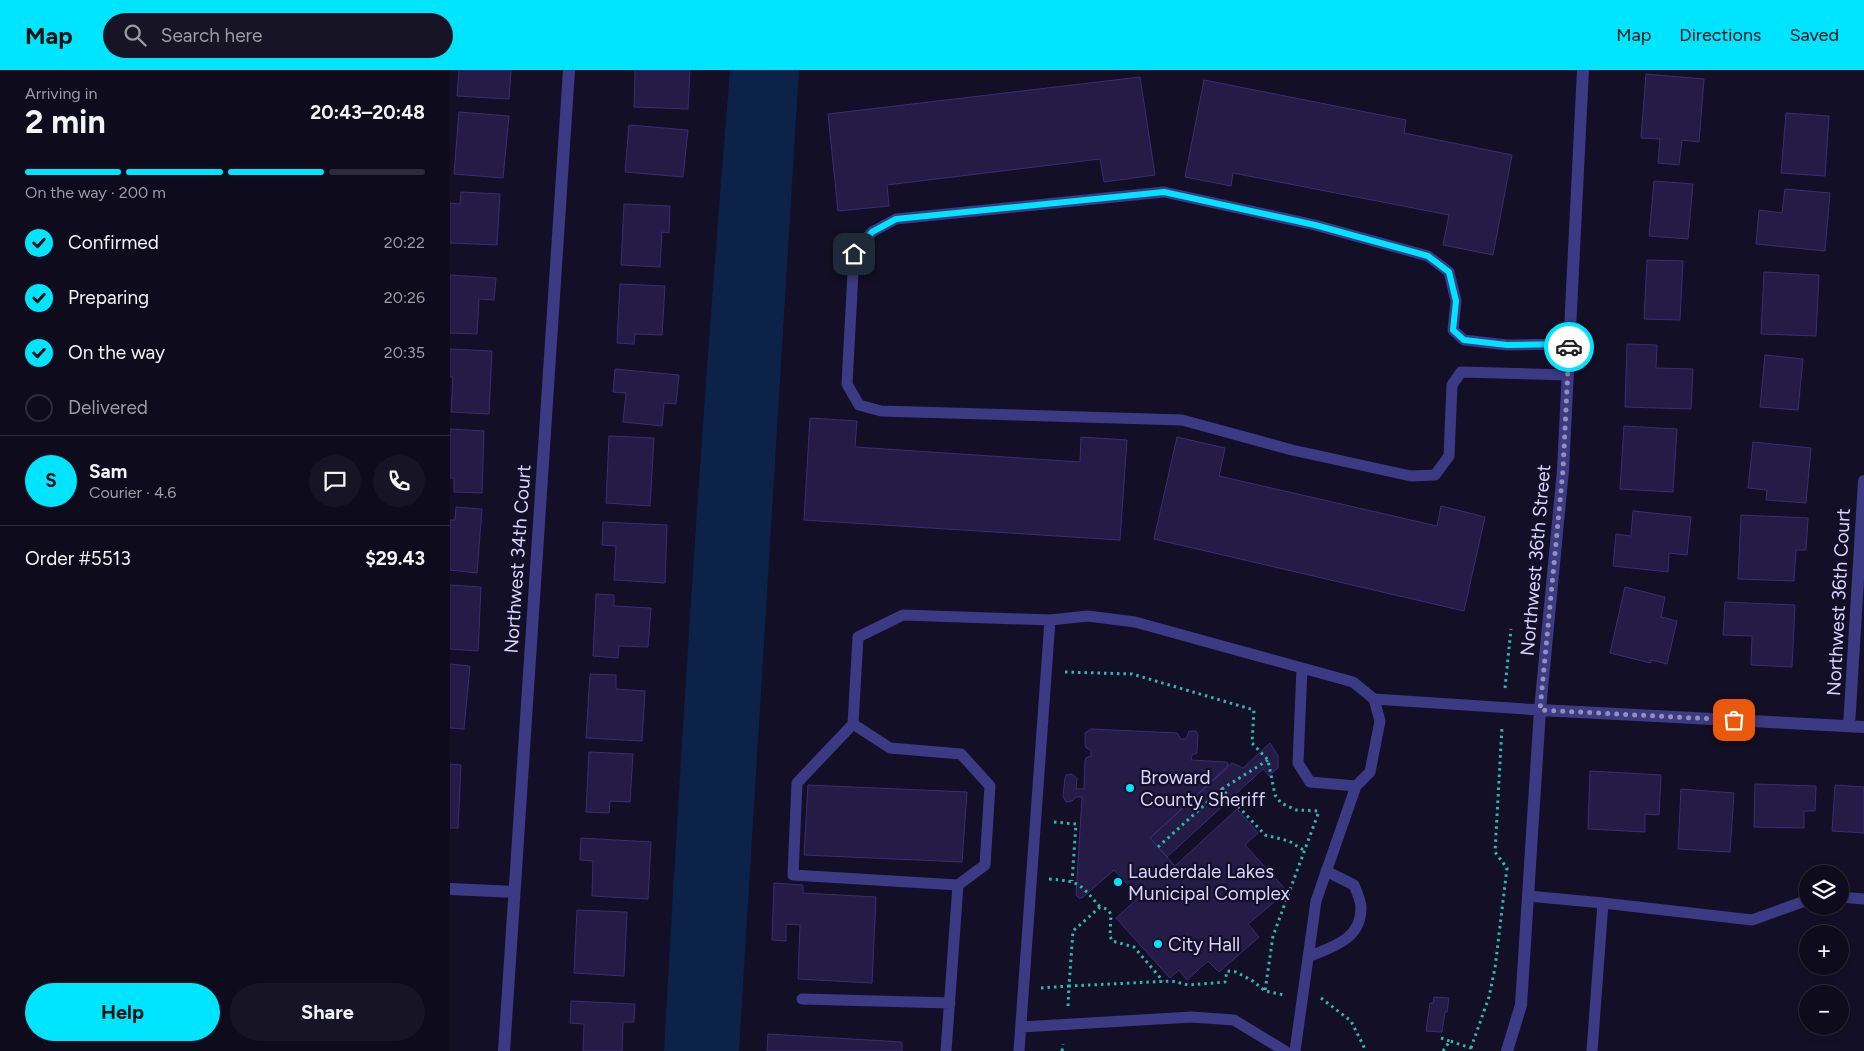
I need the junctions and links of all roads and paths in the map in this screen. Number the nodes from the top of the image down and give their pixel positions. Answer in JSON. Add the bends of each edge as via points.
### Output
{"nodes":[{"id":1,"x":569,"y":70,"type":"edge"},
{"id":2,"x":1583,"y":70,"type":"edge"},
{"id":3,"x":1569,"y":344,"type":"junction"},
{"id":4,"x":1568,"y":375,"type":"junction"},
{"id":5,"x":1864,"y":482,"type":"edge"},
{"id":6,"x":1050,"y":620,"type":"junction"},
{"id":7,"x":1511,"y":629,"type":"dead end"},
{"id":8,"x":1302,"y":668,"type":"junction"},
{"id":9,"x":1046,"y":672,"type":"junction"},
{"id":10,"x":1374,"y":699,"type":"junction"},
{"id":11,"x":1503,"y":708,"type":"junction"},
{"id":12,"x":1540,"y":710,"type":"junction"},
{"id":13,"x":853,"y":724,"type":"junction"},
{"id":14,"x":1849,"y":726,"type":"junction"},
{"id":15,"x":1864,"y":727,"type":"edge"},
{"id":16,"x":1268,"y":760,"type":"junction"},
{"id":17,"x":1356,"y":786,"type":"junction"},
{"id":18,"x":1222,"y":789,"type":"junction"},
{"id":19,"x":1036,"y":821,"type":"junction"},
{"id":20,"x":1158,"y":847,"type":"dead end"},
{"id":21,"x":1304,"y":851,"type":"junction"},
{"id":22,"x":1032,"y":865,"type":"junction"},
{"id":23,"x":1326,"y":872,"type":"junction"},
{"id":24,"x":1072,"y":881,"type":"junction"},
{"id":25,"x":958,"y":885,"type":"junction"},
{"id":26,"x":450,"y":889,"type":"edge"},
{"id":27,"x":513,"y":892,"type":"junction"},
{"id":28,"x":1528,"y":896,"type":"junction"},
{"id":29,"x":1849,"y":898,"type":"edge"},
{"id":30,"x":1864,"y":899,"type":"edge"},
{"id":31,"x":1603,"y":903,"type":"junction"},
{"id":32,"x":1799,"y":903,"type":"edge"},
{"id":33,"x":1100,"y":907,"type":"junction"},
{"id":34,"x":1308,"y":957,"type":"junction"},
{"id":35,"x":1163,"y":981,"type":"junction"},
{"id":36,"x":1069,"y":986,"type":"junction"},
{"id":37,"x":1304,"y":988,"type":"junction"},
{"id":38,"x":1023,"y":989,"type":"junction"},
{"id":39,"x":1265,"y":991,"type":"junction"},
{"id":40,"x":802,"y":999,"type":"dead end"},
{"id":41,"x":950,"y":1003,"type":"junction"},
{"id":42,"x":1317,"y":1005,"type":"dead end"},
{"id":43,"x":1066,"y":1024,"type":"junction"},
{"id":44,"x":1021,"y":1026,"type":"junction"},
{"id":45,"x":1441,"y":1038,"type":"dead end"},
{"id":46,"x":1450,"y":1041,"type":"junction"},
{"id":47,"x":1470,"y":1049,"type":"edge"},
{"id":48,"x":504,"y":1051,"type":"edge"},
{"id":49,"x":946,"y":1051,"type":"edge"},
{"id":50,"x":1019,"y":1051,"type":"edge"},
{"id":51,"x":1062,"y":1051,"type":"edge"},
{"id":52,"x":1286,"y":1051,"type":"edge"},
{"id":53,"x":1295,"y":1051,"type":"edge"},
{"id":54,"x":1366,"y":1051,"type":"edge"},
{"id":55,"x":1442,"y":1051,"type":"edge"},
{"id":56,"x":1507,"y":1051,"type":"edge"},
{"id":57,"x":1592,"y":1051,"type":"edge"}],
"edges":[{"from":1,"to":27,"type":"street","name":"Northwest 34th Court"},
{"from":2,"to":3,"type":"street","name":"Northwest 36th Street"},
{"from":3,"to":4,"type":"street","name":"Northwest 36th Street"},
{"from":3,"to":4,"type":"lane","via":[[1507,345],[1464,340],[1453,330],[1456,301],[1449,272],[1428,256],[1315,225],[1164,192],[896,219],[872,232],[854,254],[847,384],[859,405],[882,411],[1182,420],[1292,450],[1411,476],[1435,475],[1449,456],[1452,385],[1461,372]]},
{"from":4,"to":12,"type":"street","name":"Northwest 36th Street","via":[[1563,470]]},
{"from":5,"to":14,"type":"street","name":"Northwest 36th Court"},
{"from":6,"to":8,"type":"lane","via":[[1088,616],[1135,622]]},
{"from":6,"to":9,"type":"lane"},
{"from":6,"to":13,"type":"lane","via":[[903,615],[858,637]]},
{"from":7,"to":11,"type":"path"},
{"from":8,"to":10,"type":"lane","via":[[1353,682]]},
{"from":8,"to":17,"type":"lane","via":[[1298,763],[1310,782]]},
{"from":9,"to":16,"type":"path","via":[[1132,674],[1254,710],[1252,743]]},
{"from":9,"to":19,"type":"lane"},
{"from":10,"to":11,"type":"lane"},
{"from":10,"to":17,"type":"lane","via":[[1380,721],[1370,772]]},
{"from":11,"to":12,"type":"lane"},
{"from":11,"to":47,"type":"path","via":[[1495,852],[1507,868],[1489,998]]},
{"from":12,"to":14,"type":"street"},
{"from":12,"to":28,"type":"street","name":"Northwest 36th Street"},
{"from":13,"to":25,"type":"lane","via":[[890,748],[961,754],[990,786],[985,865]]},
{"from":13,"to":25,"type":"lane","via":[[797,783],[793,874]]},
{"from":14,"to":15,"type":"street"},
{"from":16,"to":18,"type":"path"},
{"from":16,"to":21,"type":"path","via":[[1275,795],[1281,803],[1296,810],[1318,811]]},
{"from":17,"to":23,"type":"lane"},
{"from":18,"to":20,"type":"path"},
{"from":18,"to":21,"type":"path","via":[[1265,835],[1289,840]]},
{"from":19,"to":22,"type":"lane"},
{"from":19,"to":24,"type":"path","via":[[1076,824]]},
{"from":21,"to":39,"type":"path","via":[[1273,936]]},
{"from":22,"to":24,"type":"path","via":[[1047,879]]},
{"from":22,"to":38,"type":"lane"},
{"from":23,"to":34,"type":"lane","via":[[1316,902]]},
{"from":23,"to":34,"type":"lane","via":[[1354,886],[1362,907],[1356,930],[1340,944]]},
{"from":24,"to":33,"type":"path","via":[[1082,886]]},
{"from":25,"to":41,"type":"lane"},
{"from":26,"to":27,"type":"street"},
{"from":27,"to":48,"type":"street","name":"Northwest 34th Court"},
{"from":28,"to":31,"type":"lane"},
{"from":28,"to":56,"type":"street","name":"Northwest 36th Street","via":[[1521,1005]]},
{"from":29,"to":30,"type":"lane"},
{"from":31,"to":32,"type":"lane","via":[[1752,920]]},
{"from":31,"to":57,"type":"lane"},
{"from":33,"to":35,"type":"path","via":[[1111,914],[1112,941],[1134,947]]},
{"from":33,"to":36,"type":"path","via":[[1073,931]]},
{"from":34,"to":37,"type":"lane"},
{"from":35,"to":36,"type":"path"},
{"from":35,"to":39,"type":"path","via":[[1188,985],[1226,982],[1227,971],[1253,980]]},
{"from":36,"to":38,"type":"path"},
{"from":36,"to":43,"type":"path"},
{"from":37,"to":39,"type":"path","via":[[1288,987],[1286,996]]},
{"from":37,"to":53,"type":"lane"},
{"from":38,"to":44,"type":"lane"},
{"from":40,"to":41,"type":"lane"},
{"from":41,"to":49,"type":"lane"},
{"from":42,"to":54,"type":"path","via":[[1321,998],[1352,1021]]},
{"from":43,"to":44,"type":"lane"},
{"from":43,"to":51,"type":"path"},
{"from":43,"to":52,"type":"lane","via":[[1192,1017],[1234,1020]]},
{"from":44,"to":50,"type":"lane"},
{"from":45,"to":46,"type":"path"},
{"from":46,"to":47,"type":"path"},
{"from":46,"to":55,"type":"path"}]}
